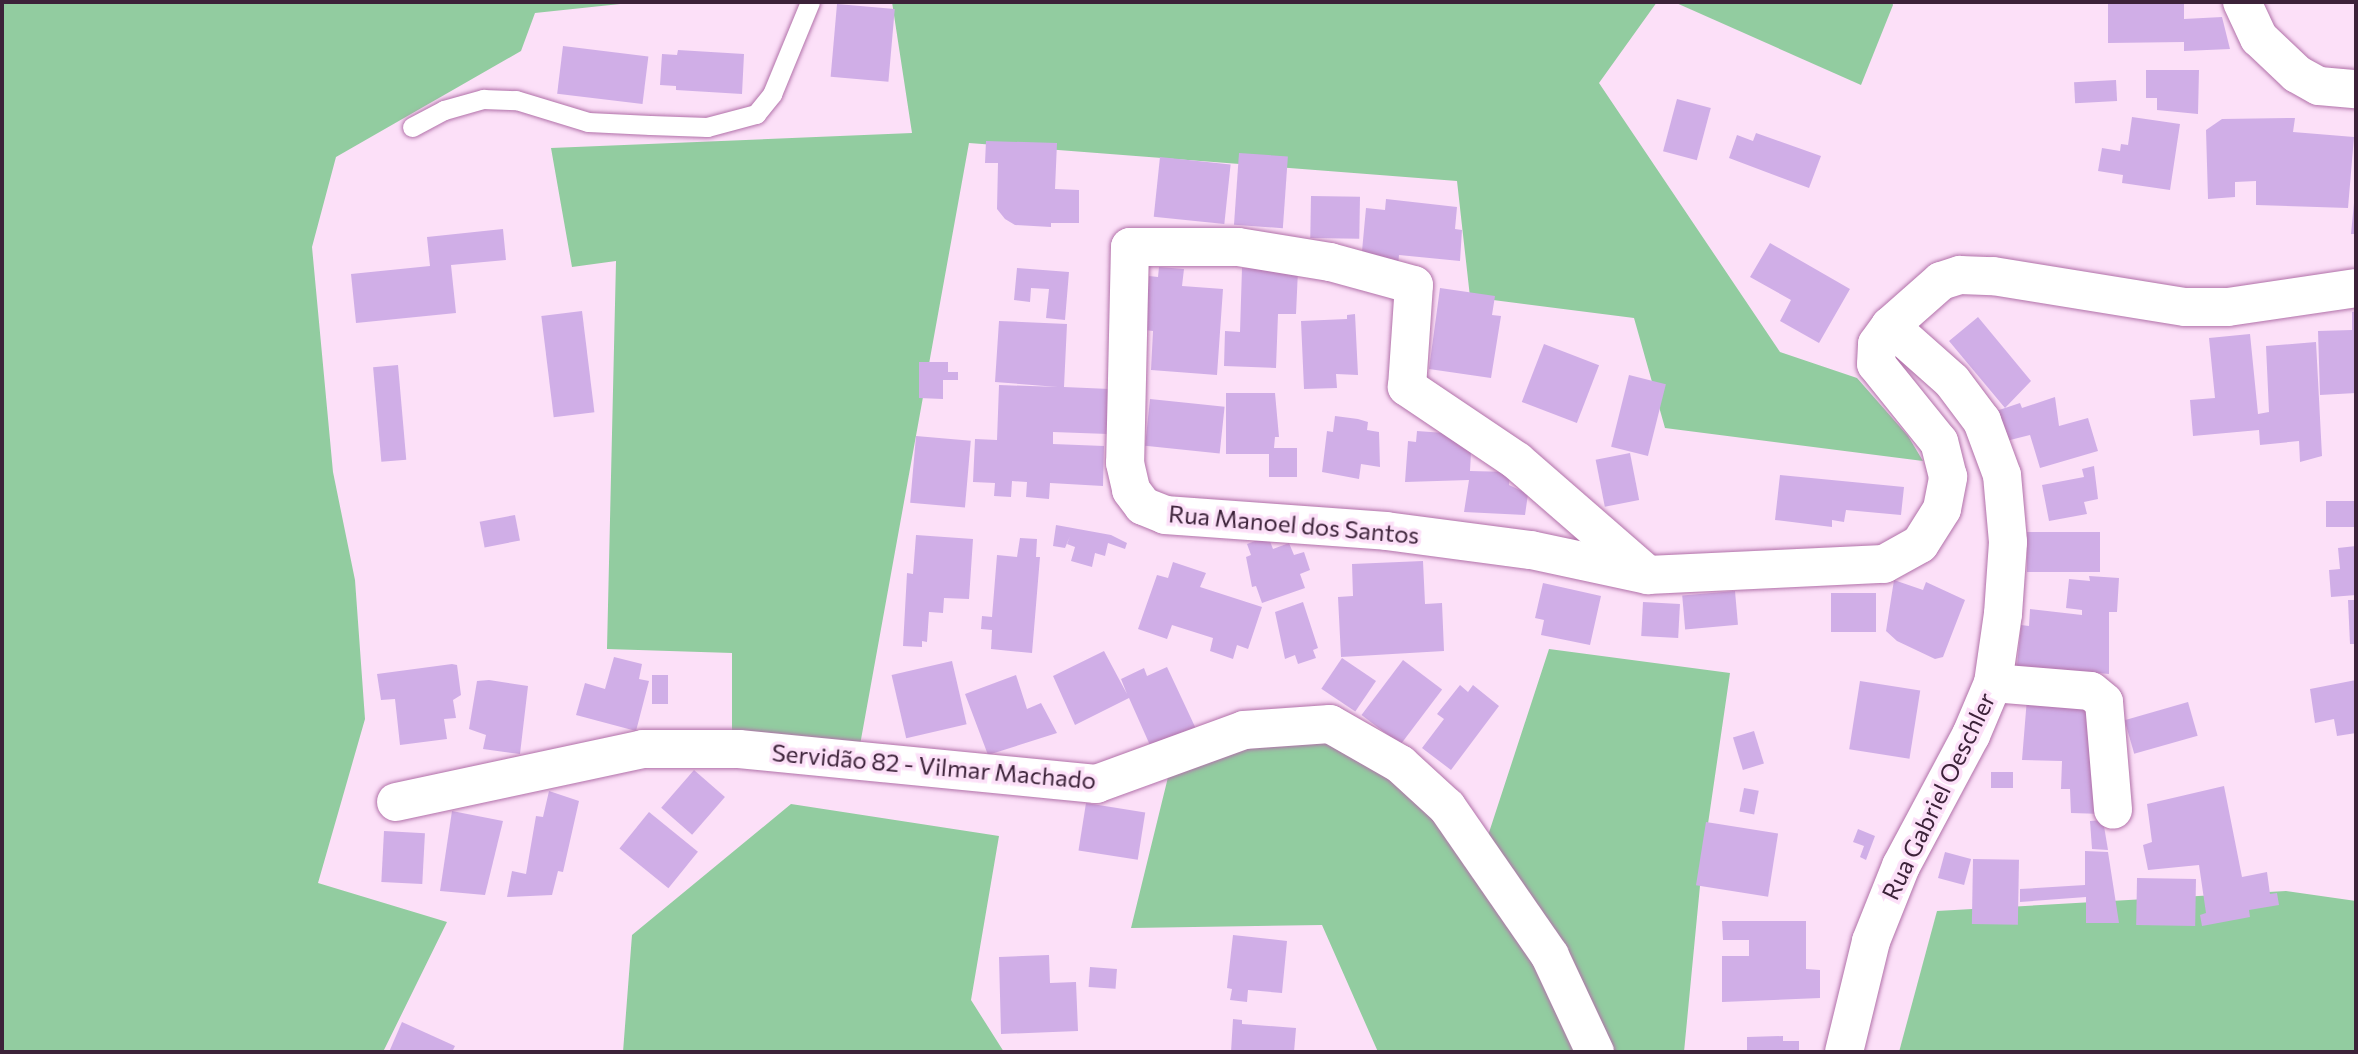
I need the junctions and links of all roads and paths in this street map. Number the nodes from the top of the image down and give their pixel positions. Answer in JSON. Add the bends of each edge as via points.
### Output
{"nodes":[{"id":1,"x":810,"y":2,"type":"edge"},
{"id":2,"x":2242,"y":2,"type":"edge"},
{"id":3,"x":2356,"y":89,"type":"edge"},
{"id":4,"x":412,"y":127,"type":"dead end"},
{"id":5,"x":2356,"y":288,"type":"edge"},
{"id":6,"x":1890,"y":326,"type":"junction"},
{"id":7,"x":1648,"y":575,"type":"junction"},
{"id":8,"x":1993,"y":683,"type":"junction"},
{"id":9,"x":396,"y":802,"type":"dead end"},
{"id":10,"x":2113,"y":810,"type":"dead end"},
{"id":11,"x":1595,"y":1052,"type":"edge"},
{"id":12,"x":1844,"y":1052,"type":"edge"}],
"edges":[{"from":1,"to":4,"type":"lane","via":[[772,94],[756,114],[708,127],[588,122],[516,100],[483,99],[444,110]]},
{"from":2,"to":3,"type":"street","via":[[2259,38],[2297,74],[2319,86]]},
{"from":5,"to":6,"type":"street","name":"Rua Manoel dos Santos","via":[[2228,307],[2185,307],[1993,276],[1960,275],[1941,281]]},
{"from":6,"to":7,"type":"street","name":"Rua Manoel dos Santos","via":[[1877,344],[1876,364],[1939,442],[1948,477],[1942,509],[1920,544],[1884,564]]},
{"from":6,"to":8,"type":"street","name":"Rua Gabriel Oeschler","via":[[1952,382],[1982,421],[2002,475],[2008,542]]},
{"from":7,"to":7,"type":"street","name":"Rua Manoel dos Santos","via":[[1517,548],[1386,531],[1165,515],[1143,506],[1131,490],[1125,463],[1130,247],[1238,247],[1330,262],[1414,285],[1407,387],[1517,461]]},
{"from":8,"to":10,"type":"street","via":[[2091,691],[2104,702]]},
{"from":8,"to":12,"type":"street","name":"Rua Gabriel Oeschler","via":[[1971,735],[1901,866],[1871,941]]},
{"from":9,"to":11,"type":"street","name":"Servidão 82 - Vilmar Machado","via":[[643,749],[739,749],[1096,784],[1244,730],[1330,724],[1400,764],[1447,807],[1550,956]]}]}
